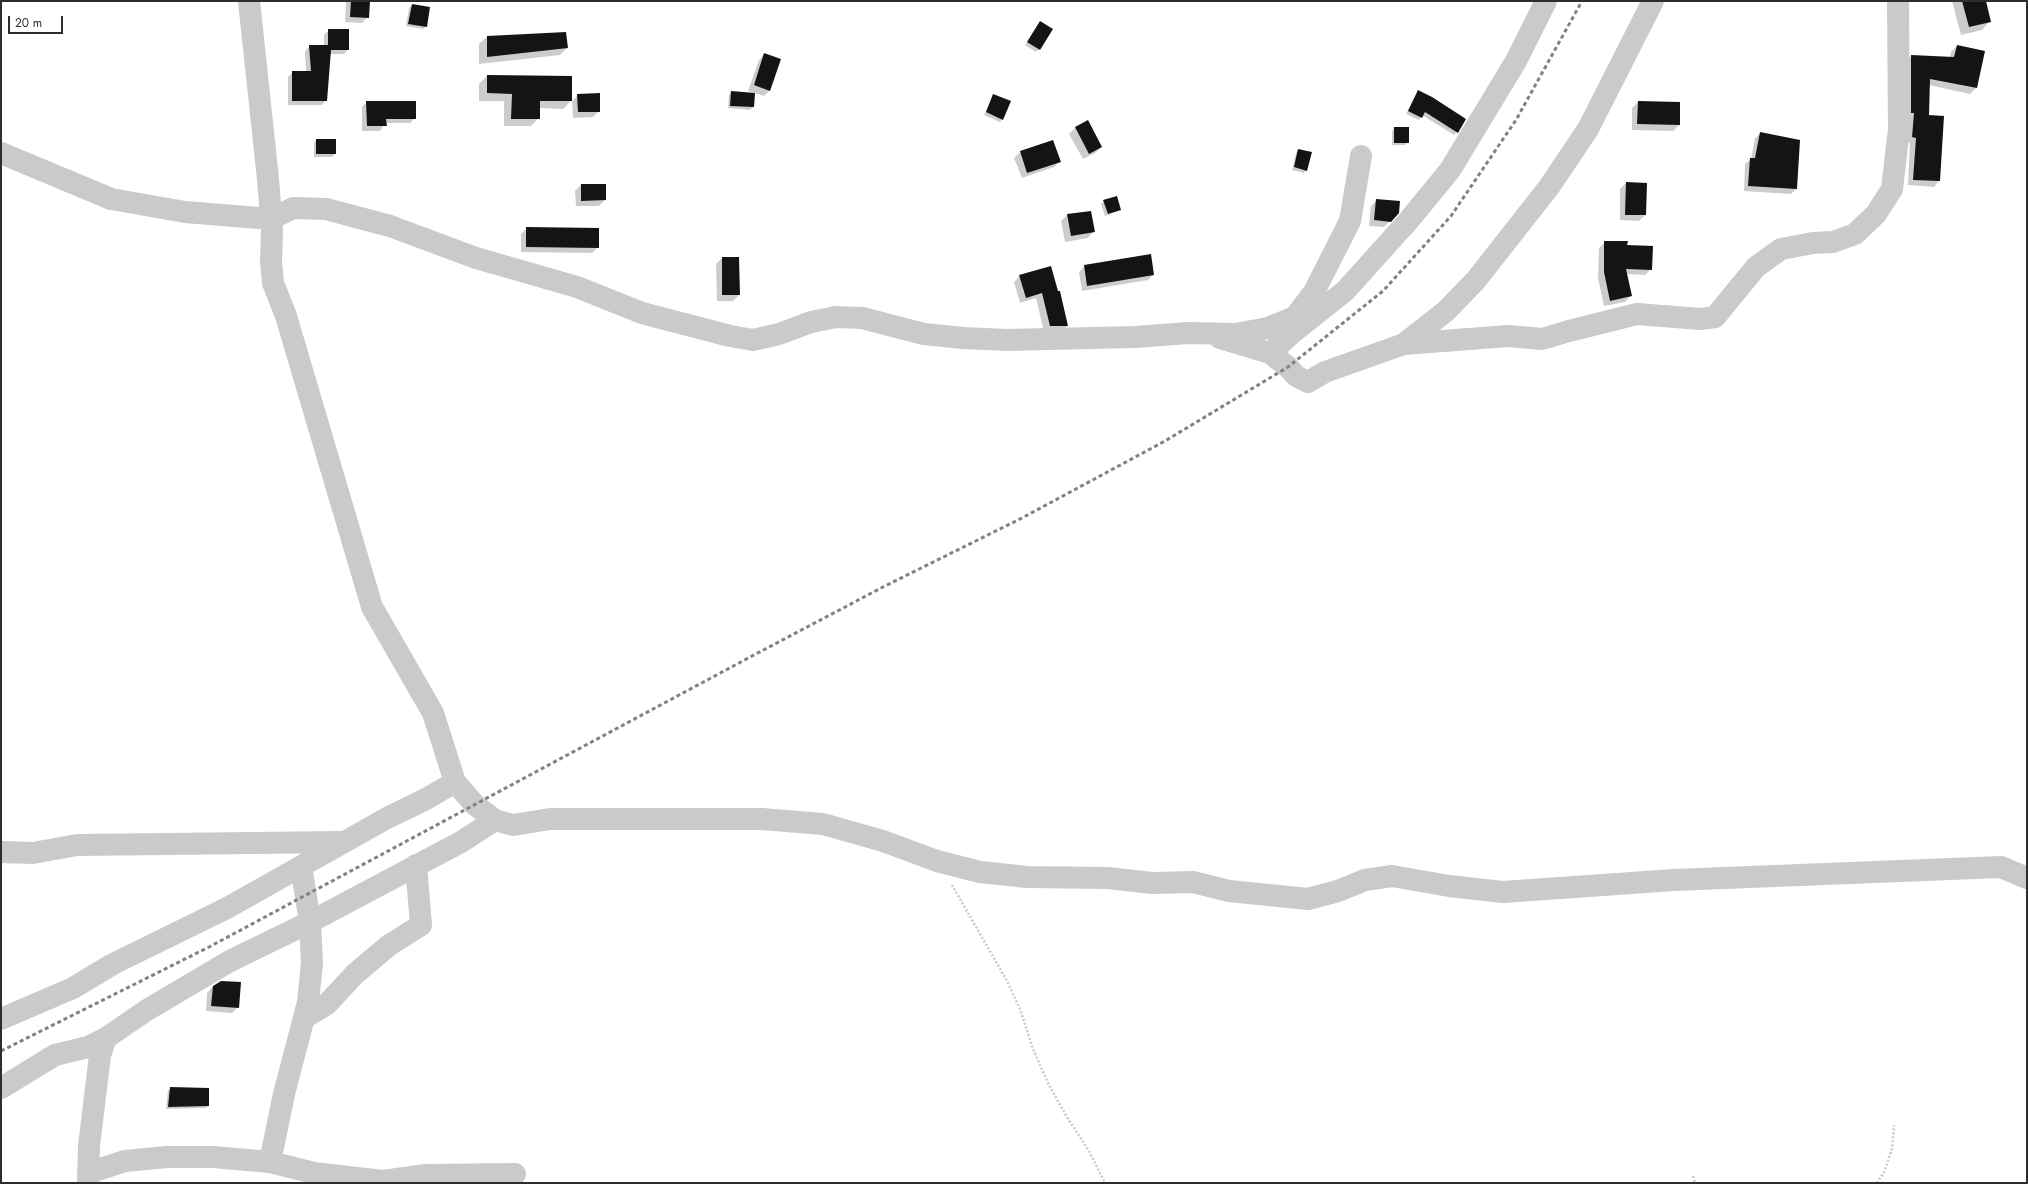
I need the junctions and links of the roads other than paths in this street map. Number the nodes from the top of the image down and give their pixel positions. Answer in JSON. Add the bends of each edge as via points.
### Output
{"nodes":[{"id":1,"x":249,"y":1,"type":"edge"},
{"id":2,"x":1546,"y":1,"type":"edge"},
{"id":3,"x":1652,"y":1,"type":"edge"},
{"id":4,"x":1898,"y":1,"type":"edge"},
{"id":5,"x":1,"y":153,"type":"edge"},
{"id":6,"x":1361,"y":156,"type":"dead end"},
{"id":7,"x":271,"y":220,"type":"junction"},
{"id":8,"x":1207,"y":334,"type":"junction"},
{"id":9,"x":1404,"y":344,"type":"junction"},
{"id":10,"x":1270,"y":353,"type":"junction"},
{"id":11,"x":454,"y":782,"type":"junction"},
{"id":12,"x":495,"y":820,"type":"junction"},
{"id":13,"x":346,"y":842,"type":"junction"},
{"id":14,"x":1,"y":852,"type":"edge"},
{"id":15,"x":416,"y":865,"type":"junction"},
{"id":16,"x":301,"y":866,"type":"junction"},
{"id":17,"x":2027,"y":878,"type":"edge"},
{"id":18,"x":310,"y":922,"type":"junction"},
{"id":19,"x":304,"y":1018,"type":"junction"},
{"id":20,"x":1,"y":1019,"type":"edge"},
{"id":21,"x":106,"y":1038,"type":"junction"},
{"id":22,"x":1,"y":1088,"type":"edge"},
{"id":23,"x":270,"y":1162,"type":"junction"},
{"id":24,"x":516,"y":1174,"type":"dead end"},
{"id":25,"x":88,"y":1178,"type":"edge"}],
"edges":[{"from":1,"to":7,"type":"street"},
{"from":2,"to":10,"type":"street","via":[[1516,61],[1450,170],[1345,291]]},
{"from":3,"to":9,"type":"street","via":[[1588,129],[1549,187],[1476,280],[1446,312]]},
{"from":4,"to":9,"type":"street","via":[[1899,129],[1892,189],[1876,214],[1855,234],[1833,242],[1781,249],[1756,267],[1716,317],[1701,319],[1637,314],[1542,339],[1508,336]]},
{"from":5,"to":7,"type":"street","via":[[111,200],[185,212]]},
{"from":6,"to":8,"type":"street","via":[[1350,221],[1314,292],[1295,317],[1268,328],[1235,334]]},
{"from":7,"to":8,"type":"street","via":[[293,208],[326,210],[390,226],[476,258],[578,287],[642,313],[754,340],[836,317],[862,318],[924,334],[963,338],[1007,340]]},
{"from":7,"to":11,"type":"street","via":[[273,283],[286,316],[372,607],[433,712]]},
{"from":8,"to":10,"type":"street"},
{"from":9,"to":10,"type":"street","via":[[1325,372],[1308,382],[1296,376]]},
{"from":11,"to":12,"type":"street"},
{"from":11,"to":13,"type":"street","via":[[426,800],[387,818]]},
{"from":12,"to":15,"type":"street","via":[[461,842]]},
{"from":12,"to":17,"type":"street","via":[[513,825],[550,818],[762,820],[823,824],[883,841],[937,861],[980,872],[1027,877],[1108,878],[1152,883],[1193,882],[1229,891],[1308,899],[1365,880],[1392,876],[1503,892],[1674,880],[2001,867]]},
{"from":13,"to":14,"type":"street","via":[[77,845],[33,853]]},
{"from":13,"to":16,"type":"street"},
{"from":15,"to":18,"type":"street"},
{"from":15,"to":19,"type":"street","via":[[421,925],[388,946],[355,974],[327,1004]]},
{"from":16,"to":18,"type":"street"},
{"from":16,"to":20,"type":"street","via":[[226,908],[113,964],[73,988]]},
{"from":18,"to":19,"type":"street","via":[[312,963]]},
{"from":18,"to":21,"type":"street","via":[[230,961],[147,1010]]},
{"from":19,"to":23,"type":"street","via":[[284,1094]]},
{"from":21,"to":22,"type":"street","via":[[88,1047],[56,1055]]},
{"from":21,"to":25,"type":"street","via":[[100,1055],[89,1146]]},
{"from":23,"to":24,"type":"street","via":[[314,1173],[383,1181],[426,1175]]},
{"from":23,"to":25,"type":"street","via":[[214,1157],[167,1157],[125,1161]]}]}
